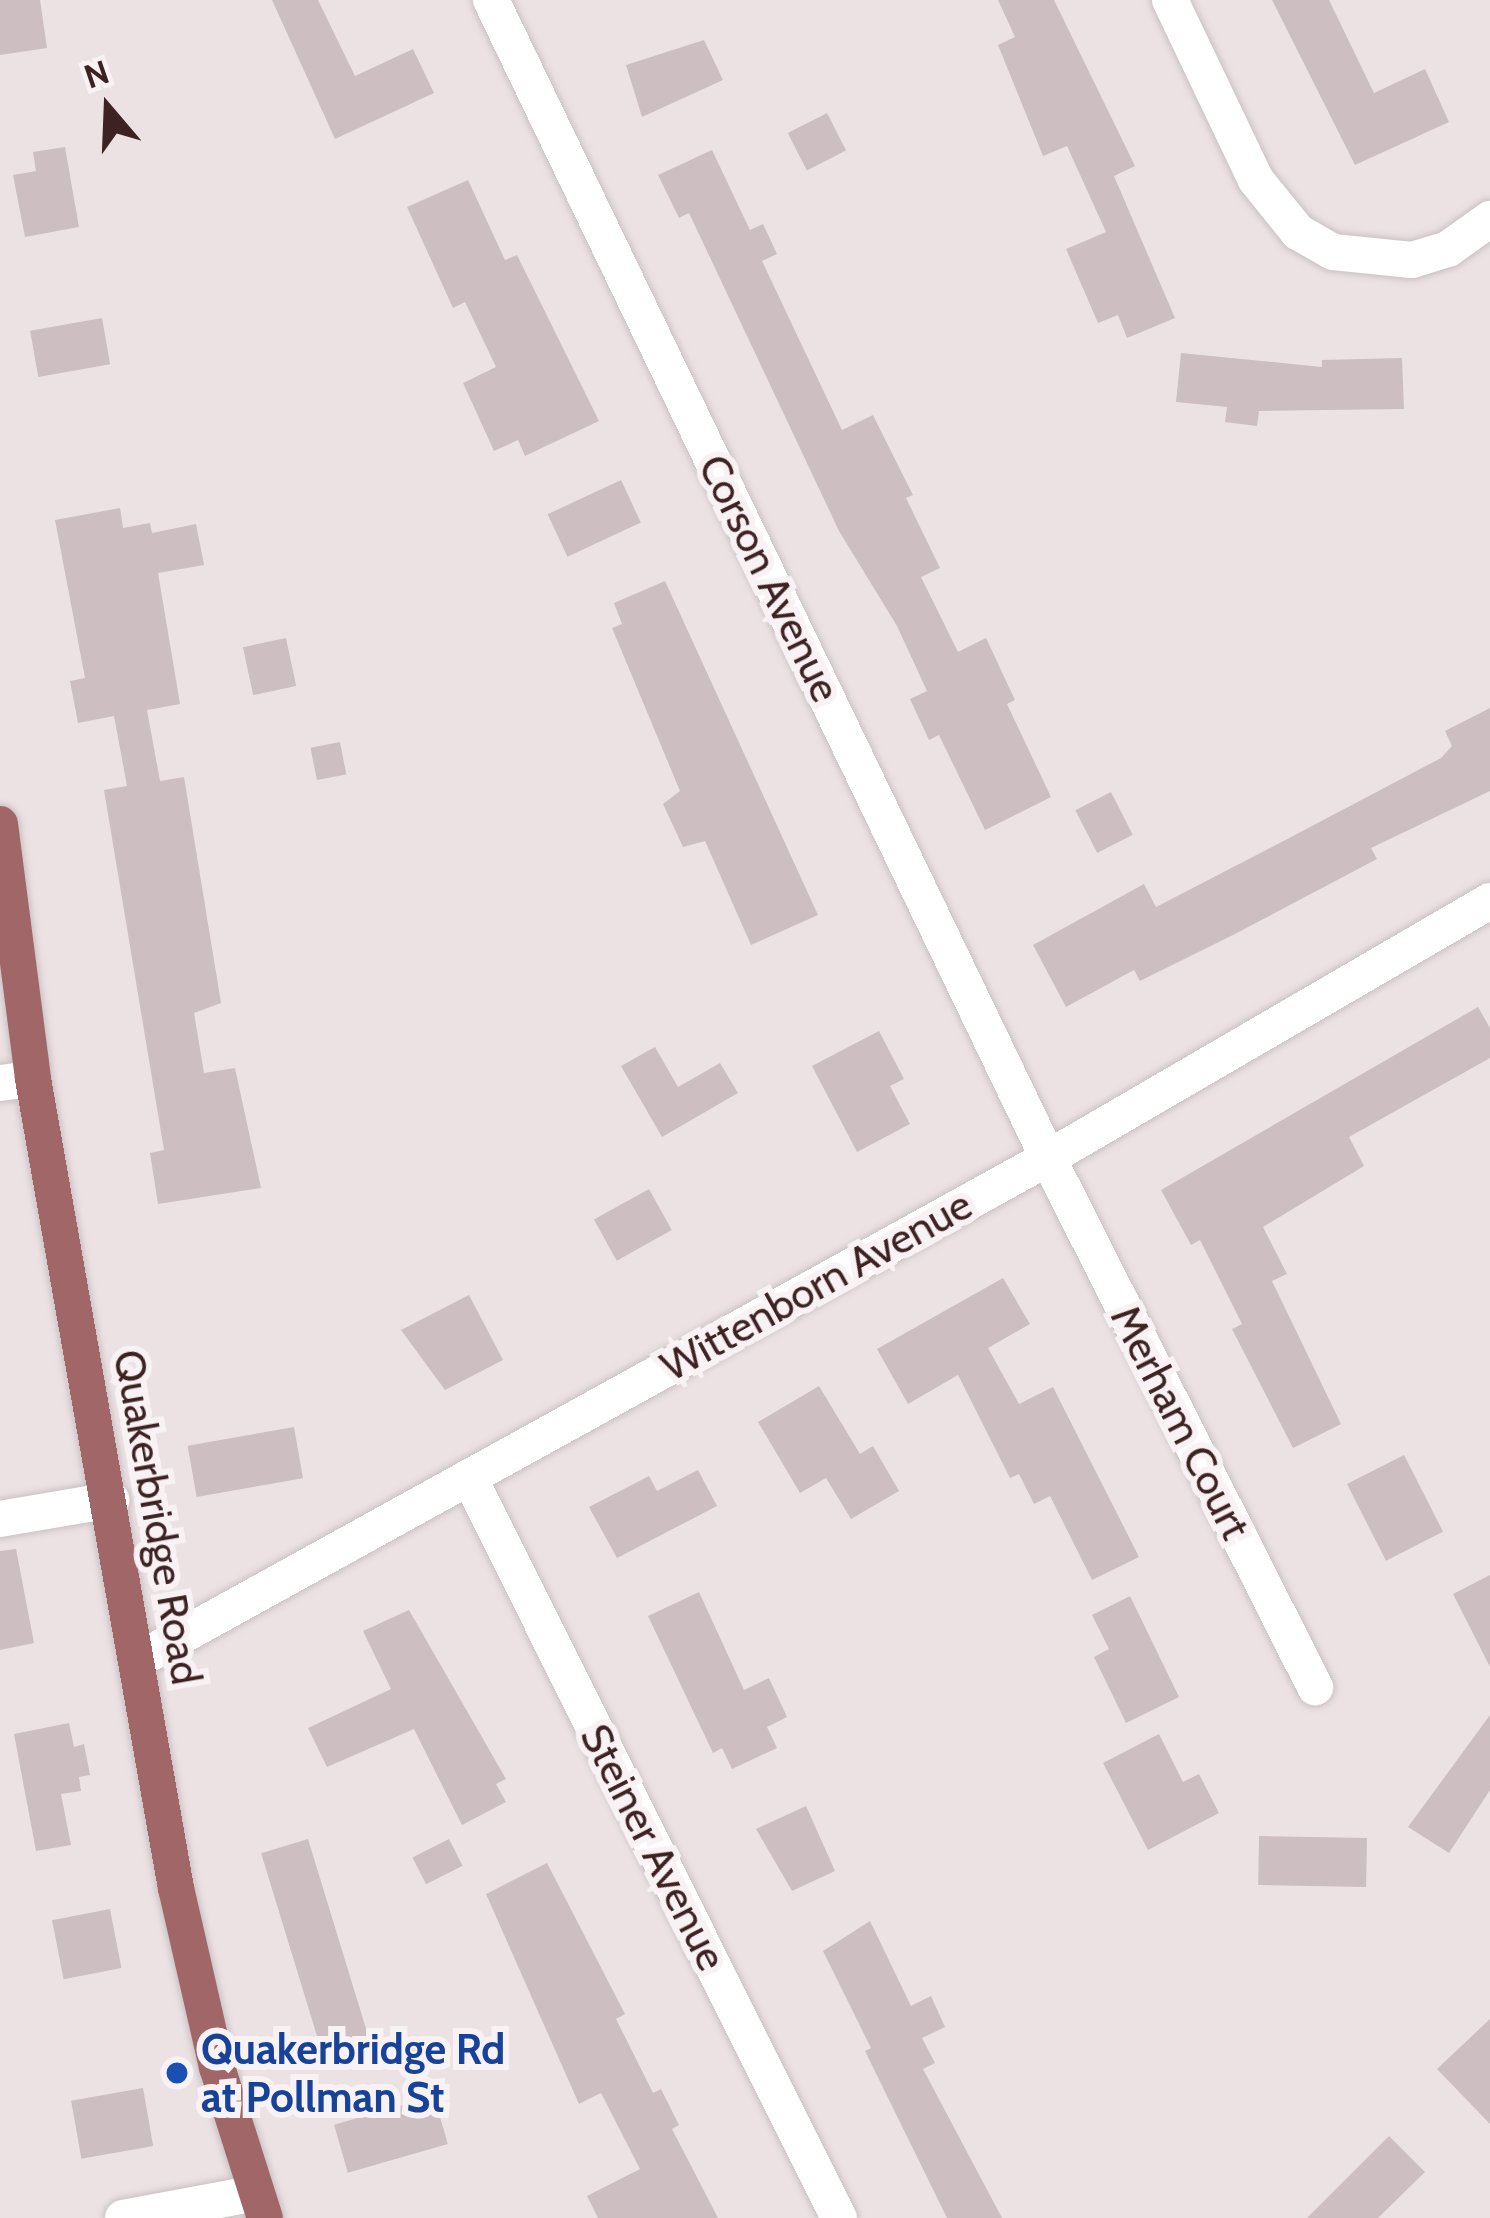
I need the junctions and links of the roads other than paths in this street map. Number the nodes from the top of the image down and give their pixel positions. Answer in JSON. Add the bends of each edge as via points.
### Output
{"nodes":[{"id":1,"x":491,"y":0,"type":"edge"},
{"id":2,"x":1170,"y":0,"type":"edge"},
{"id":3,"x":1490,"y":219,"type":"edge"},
{"id":4,"x":0,"y":824,"type":"edge"},
{"id":5,"x":5,"y":890,"type":"edge"},
{"id":6,"x":1490,"y":902,"type":"edge"},
{"id":7,"x":16,"y":1081,"type":"edge"},
{"id":8,"x":1048,"y":1157,"type":"junction"},
{"id":9,"x":469,"y":1477,"type":"junction"},
{"id":10,"x":111,"y":1500,"type":"junction"},
{"id":11,"x":0,"y":1519,"type":"edge"},
{"id":12,"x":138,"y":1660,"type":"junction"},
{"id":13,"x":1315,"y":1687,"type":"dead end"},
{"id":14,"x":261,"y":2205,"type":"edge"},
{"id":15,"x":123,"y":2218,"type":"edge"},
{"id":16,"x":839,"y":2218,"type":"edge"}],
"edges":[{"from":1,"to":8,"type":"street","name":"Corson Avenue"},
{"from":2,"to":3,"type":"street","via":[[1256,180],[1298,232],[1333,252],[1412,260],[1448,249]]},
{"from":4,"to":5,"type":"main road","name":"Quakerbridge Road"},
{"from":5,"to":7,"type":"main road","name":"Quakerbridge Road"},
{"from":6,"to":8,"type":"street","name":"Wittenborn Avenue"},
{"from":7,"to":10,"type":"main road","name":"Quakerbridge Road"},
{"from":8,"to":9,"type":"street","name":"Wittenborn Avenue"},
{"from":8,"to":13,"type":"street","name":"Merham Court"},
{"from":9,"to":12,"type":"street","name":"Wittenborn Avenue"},
{"from":9,"to":16,"type":"street","name":"Steiner Avenue"},
{"from":10,"to":11,"type":"street"},
{"from":10,"to":12,"type":"main road","name":"Quakerbridge Road"},
{"from":12,"to":14,"type":"main road","name":"Quakerbridge Road","via":[[176,1888]]},
{"from":14,"to":15,"type":"street"}]}
